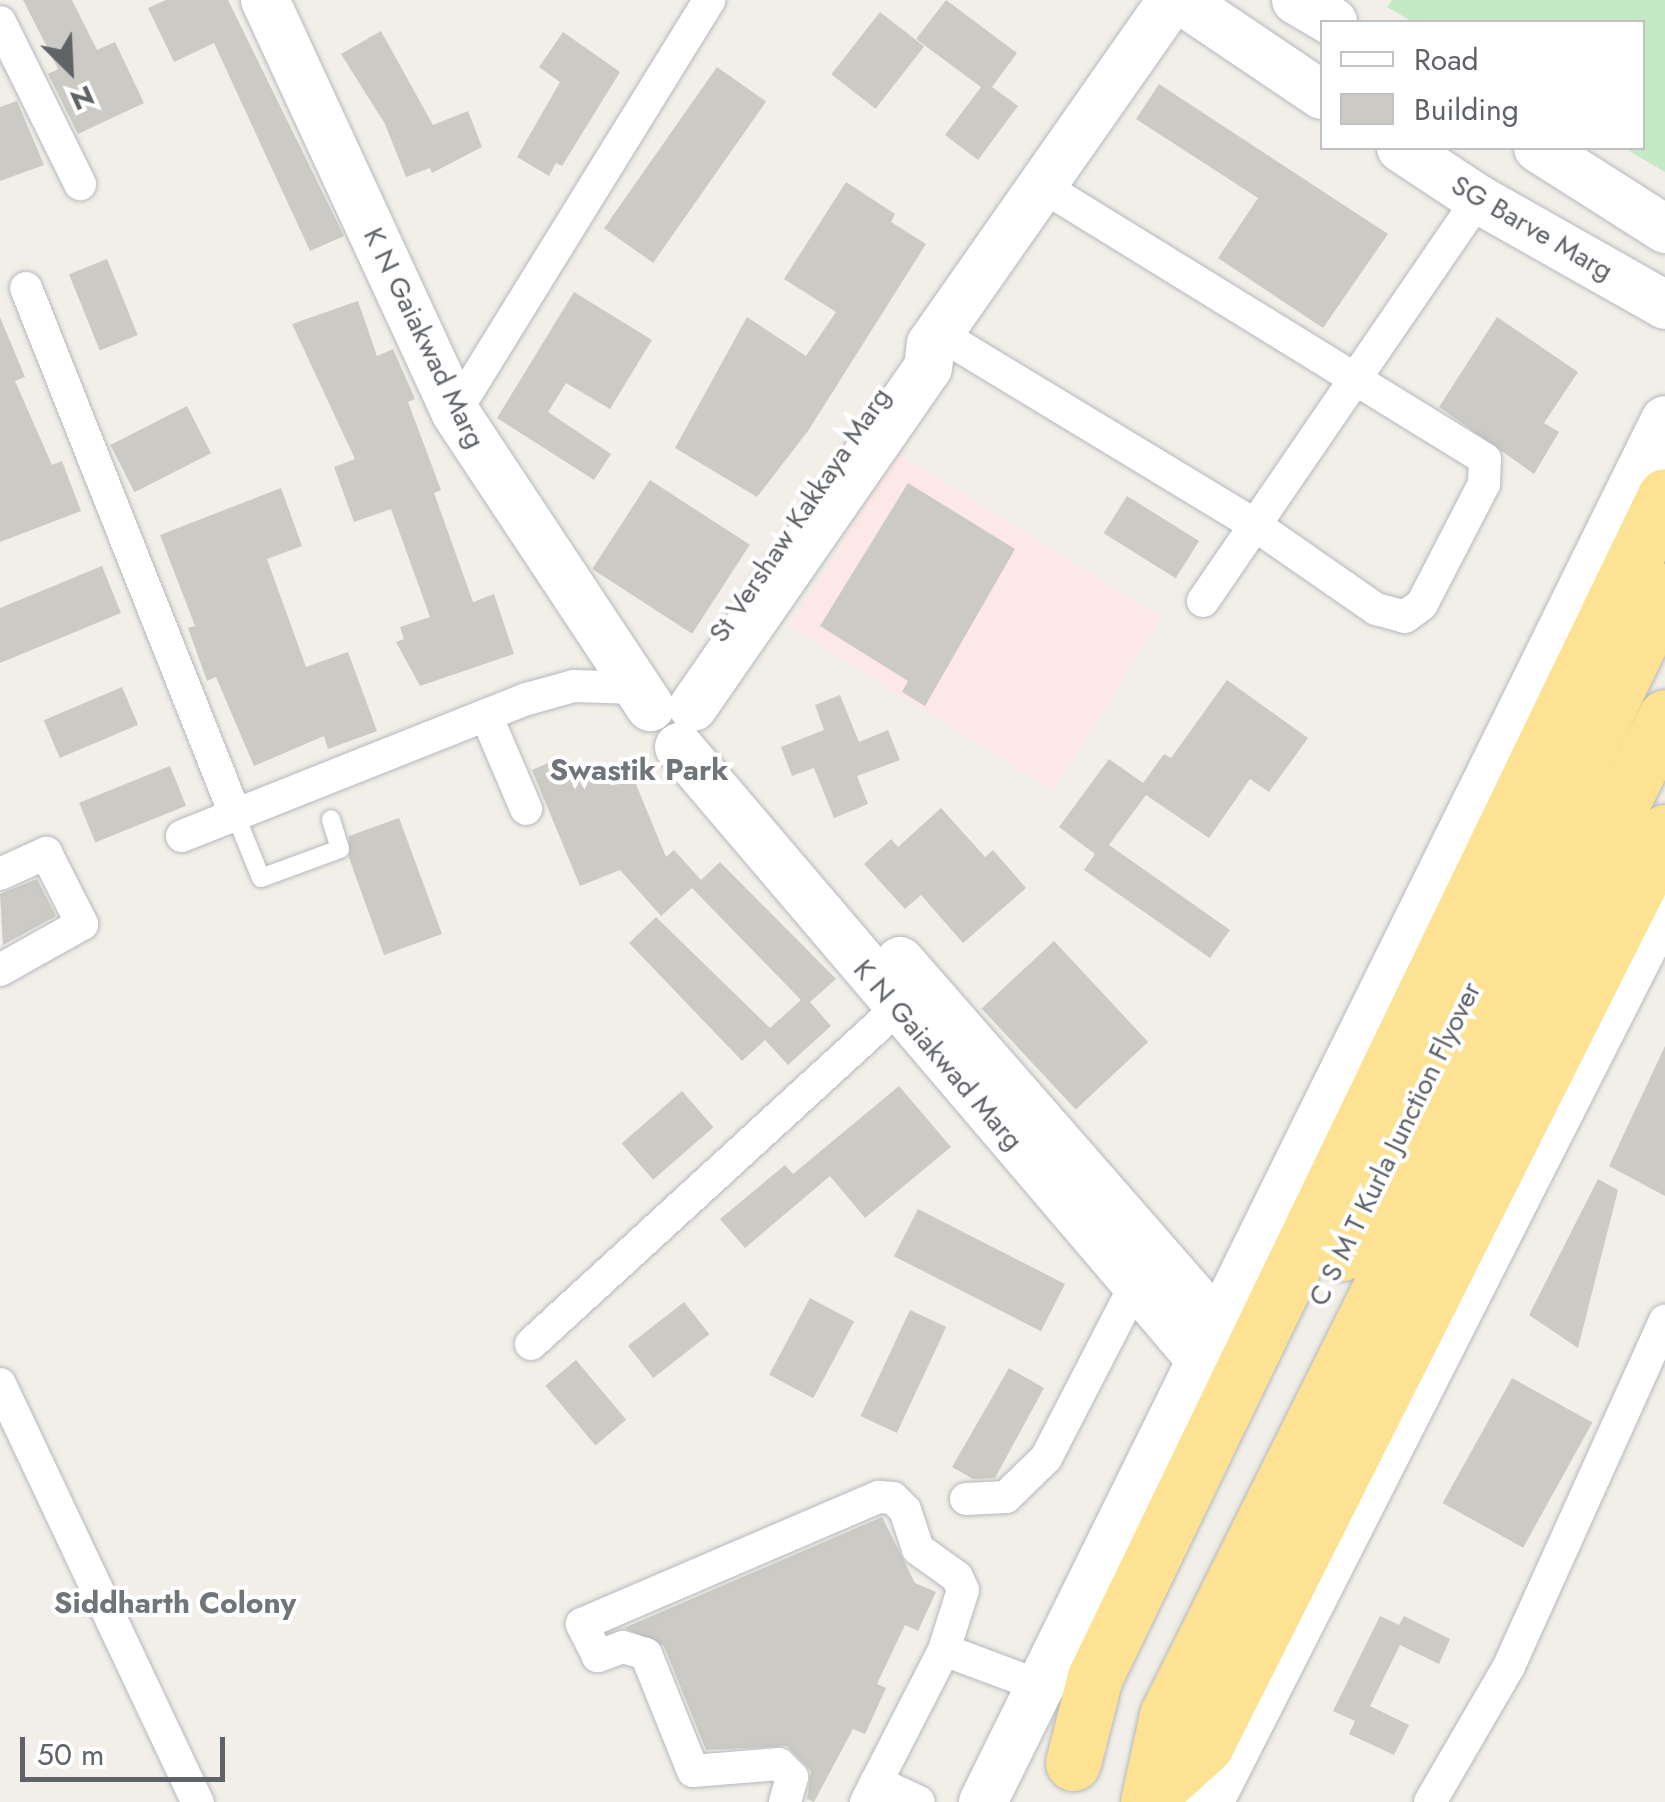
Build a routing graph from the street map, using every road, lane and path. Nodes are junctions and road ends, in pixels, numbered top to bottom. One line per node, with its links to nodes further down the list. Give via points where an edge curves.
1 (266, 0): 19 (street, K N Gaiakwad Marg)
2 (710, 0): 19 (street)
3 (1172, 0): 12 (street, St Vershaw Kakkaya Marg)
4 (1180, 0): 8 (street)
5 (1296, 0): 6 (street)
6 (1330, 20)
7 (0, 22): 11 (street)
8 (1320, 94)
9 (1403, 150): 13 (street, SG Barve Marg)
10 (1541, 150): 14 (street)
11 (80, 184)
12 (1042, 186): 17 (street, St Vershaw Kakkaya Marg); 18 (street)
13 (1478, 199): 16 (street, SG Barve Marg); 18 (street)
14 (1665, 228)
15 (26, 288): 29 (street)
16 (1665, 304)
17 (934, 339): 22 (street); 25 (street, St Vershaw Kakkaya Marg, via 928,368 874,425)
18 (1356, 377): 22 (street); 22 (street, via 1485,459 1484,484 1422,604 1414,613 1392,617)
19 (454, 412): 25 (street, K N Gaiakwad Marg)
20 (1665, 420): 39 (street)
21 (1665, 496): 46 (highway, via 1095,1676)
22 (1255, 525): 24 (street)
23 (1665, 591): 45 (highway, C S M T Kurla Junction Flyover)
24 (1203, 601)
25 (673, 711): 26 (street, via 574,686); 36 (street, K N Gaiakwad Marg)
26 (486, 715): 28 (street); 29 (street)
27 (1665, 716): 45 (highway, C S M T Kurla Junction Flyover)
28 (526, 809)
29 (235, 814): 30 (lane, via 262,878 340,848); 32 (street)
30 (331, 818)
31 (1665, 832): 48 (highway, via 1206,1745)
32 (182, 836)
33 (0, 874): 35 (street, via 46,853 82,924)
34 (1665, 903): 53 (street)
35 (0, 970)
36 (909, 998): 37 (street, K N Gaiakwad Marg); 40 (street)
37 (1144, 1268): 39 (street, K N Gaiakwad Marg); 42 (street, via 1046,1458 1006,1496)
38 (1665, 1321): 54 (street, via 1509,1666)
39 (1209, 1342): 44 (street)
40 (531, 1344)
41 (0, 1384): 49 (street)
42 (966, 1499)
43 (944, 1650): 44 (street); 47 (street); 50 (street, via 964,1590 918,1549 906,1510 879,1497 582,1624 598,1656 623,1647 646,1654 693,1770 779,1764 792,1777)
44 (1044, 1687): 52 (street)
45 (1146, 1706): 46 (highway); 48 (highway)
46 (1062, 1782)
47 (872, 1792): 51 (street)
48 (1149, 1799)
49 (198, 1802)
50 (785, 1802)
51 (919, 1802)
52 (984, 1802)
53 (1210, 1802)
54 (1430, 1802)

